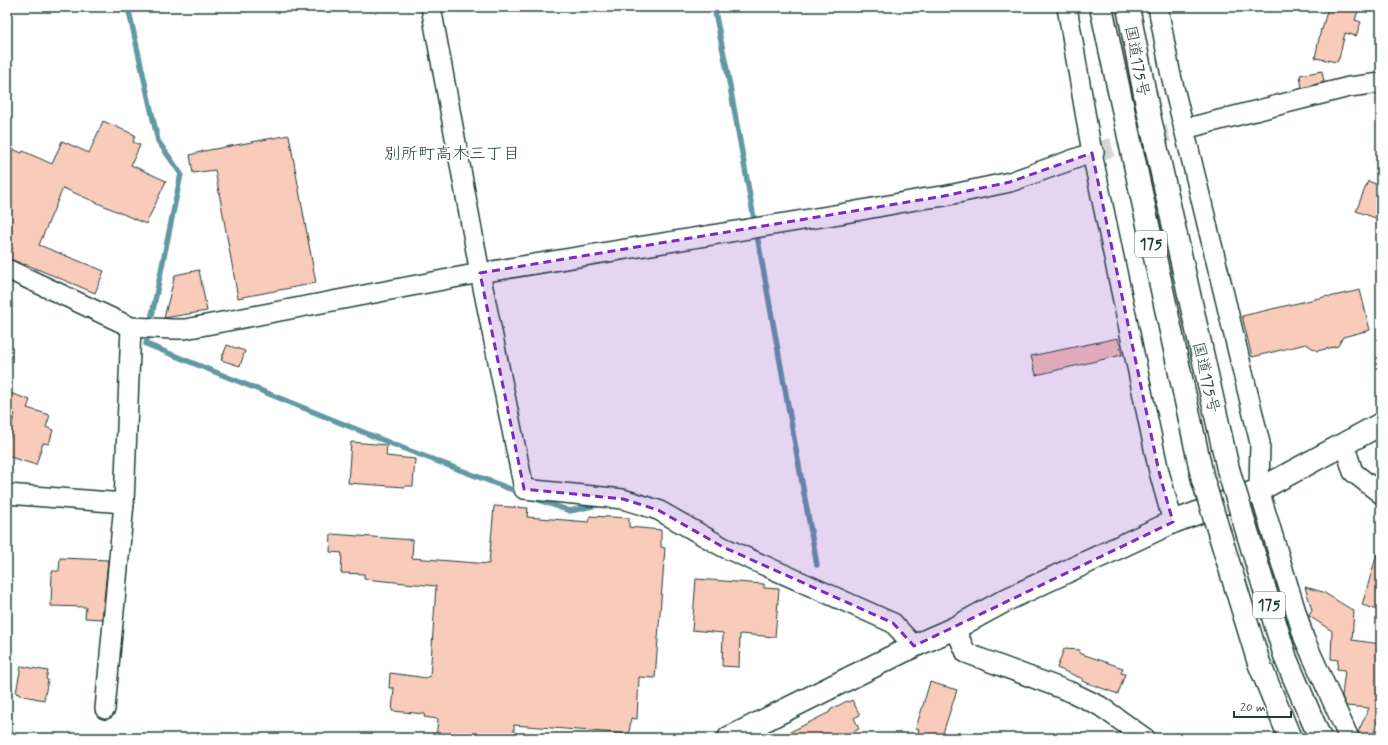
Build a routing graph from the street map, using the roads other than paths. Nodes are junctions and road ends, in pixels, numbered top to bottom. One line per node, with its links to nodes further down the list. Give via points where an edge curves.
1 (431, 7): 10 (street)
2 (1067, 7): 8 (street)
3 (1101, 7): 24 (main road, 国道175号 / 175, bridge, via 1203,480 1259,663)
4 (1128, 7): 25 (main road, 国道175号 / 175, bridge, via 1148,110 1228,469 1286,659)
5 (1158, 7): 7 (street)
6 (1381, 83): 7 (street, via 1349,87)
7 (1184, 128): 14 (street, via 1260,443)
8 (1093, 153): 10 (street, via 1010,182 944,196); 18 (street, via 1159,472)
9 (7, 269): 11 (street)
10 (480, 273): 11 (street, via 185,329); 20 (street, via 524,489 623,499 658,510 723,547 893,623)
11 (131, 327): 17 (street)
12 (1381, 424): 13 (main road)
13 (1344, 443): 14 (main road); 16 (street, via 1352,472)
14 (1259, 490): 18 (main road); 26 (street, via 1304,638)
15 (7, 494): 17 (street)
16 (1381, 494)
17 (124, 503): 21 (street)
18 (1173, 522): 19 (main road, via 1008,599)
19 (955, 628): 20 (main road); 23 (street, via 966,654 1071,692 1100,706)
20 (914, 646): 22 (main road)
21 (105, 708)
22 (729, 738)
23 (1145, 738)
24 (1290, 738)
25 (1320, 738)
26 (1348, 738)

